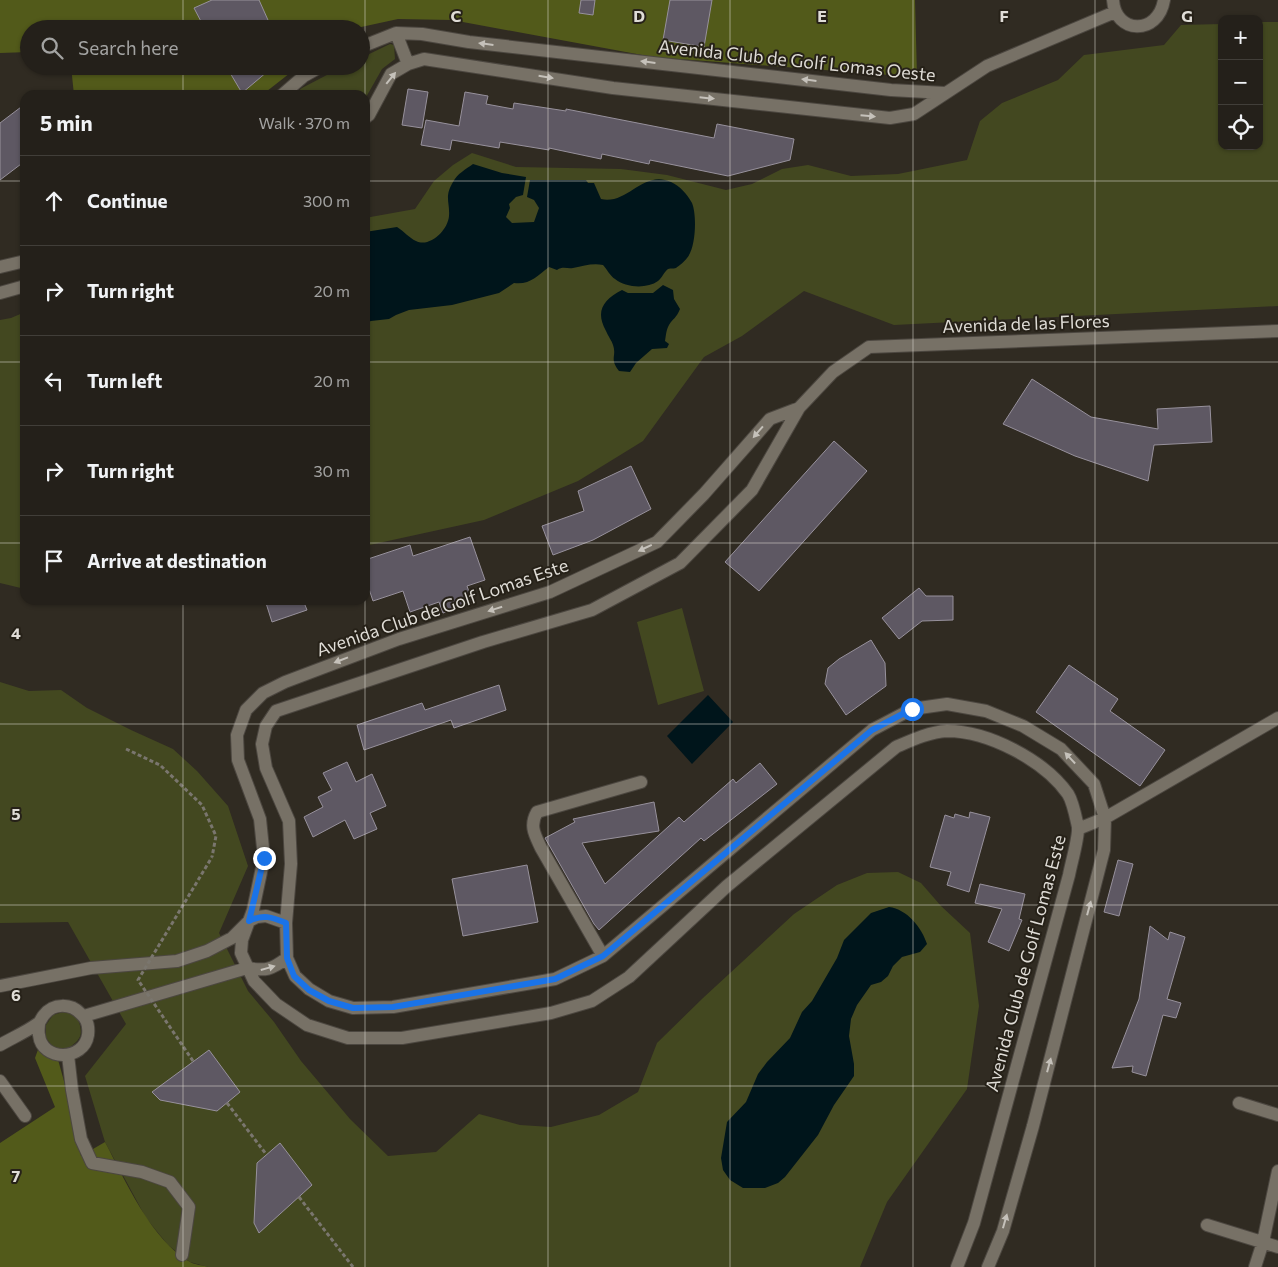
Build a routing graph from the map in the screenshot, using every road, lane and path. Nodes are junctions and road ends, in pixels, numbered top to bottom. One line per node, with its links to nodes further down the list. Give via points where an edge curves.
1 (1164, 0): 2 (street, via 1157,18 1139,26 1121,20)
2 (1114, 6): 8 (street, via 987,66)
3 (396, 33): 4 (street, Avenida Club de Golf Lomas Oeste); 5 (street); 8 (street, Avenida Club de Golf Lomas Oeste, one-way to 3, via 891,90)
4 (370, 43)
5 (408, 64): 8 (street, Avenida Club de Golf Lomas Oeste, one-way to 8, via 424,59 613,88 890,118 914,114); 9 (street, Avenida Club de Golf Lomas Oeste, one-way to 5, via 391,74)
6 (306, 75): 7 (street)
7 (288, 90)
8 (945, 93)
9 (370, 112)
10 (20, 262): 11 (street)
11 (0, 268)
12 (20, 287): 13 (street)
13 (0, 293)
14 (1278, 331): 15 (street, Avenida de las Flores, via 869,347 832,372)
15 (799, 408): 21 (street, Avenida Club de Golf Lomas Este, one-way to 21, via 770,419 657,542 550,592 399,639 264,693 246,710 237,735 238,760 260,819 264,858); 22 (street, via 752,490 680,563 592,610 483,642 276,711 266,726 262,744 266,768 289,821 291,864)
16 (1278, 718): 19 (street)
17 (126, 749): 31 (path, bridge, via 160,765 202,805 216,836 212,858 138,980)
18 (641, 782): 23 (street, via 538,812 532,825 534,834)
19 (1105, 818): 20 (street); 23 (street, one-way to 23, via 1094,784 1061,750 1023,726 986,711 948,704 912,709 872,730); 46 (street, one-way to 19, via 1002,1231 1038,1107 1104,850)
20 (1078, 829): 25 (street, Avenida Club de Golf Lomas Este, via 1069,795 1042,767 1011,748 985,738 946,731 922,736 896,747 727,886 629,977 592,1000 551,1013 402,1038 348,1038 307,1026 276,1004 254,981); 45 (street, Avenida Club de Golf Lomas Este, via 1069,875 977,1214)
21 (249, 921): 22 (street, via 266,916); 25 (street, Avenida Club de Golf Lomas Este, via 241,954); 26 (street, via 232,938 177,961 91,968)
22 (286, 923): 24 (street)
23 (603, 956): 24 (street, via 555,979 393,1007 353,1008 329,1001 309,990 294,976)
24 (287, 958): 25 (street, one-way to 24, via 271,969)
25 (247, 968): 27 (street)
26 (0, 986)
27 (84, 1016): 28 (street, via 68,1006 59,1006 50,1009); 30 (street, via 88,1025 85,1044)
28 (39, 1023): 29 (street); 30 (street, via 39,1036 45,1048 56,1054)
29 (0, 1045)
30 (68, 1055): 43 (street, via 81,1139 92,1164 142,1172 170,1182 189,1207)
31 (194, 1061)
32 (0, 1081): 36 (street)
33 (227, 1103): 37 (path)
34 (1239, 1103): 35 (street)
35 (1278, 1115)
36 (25, 1116)
37 (266, 1154)
38 (1278, 1171): 41 (street)
39 (299, 1197): 44 (path)
40 (1207, 1225): 41 (street)
41 (1263, 1242): 42 (street); 47 (street)
42 (1278, 1247)
43 (182, 1255)
44 (353, 1267)
45 (957, 1267)
46 (988, 1267)
47 (1255, 1267)

